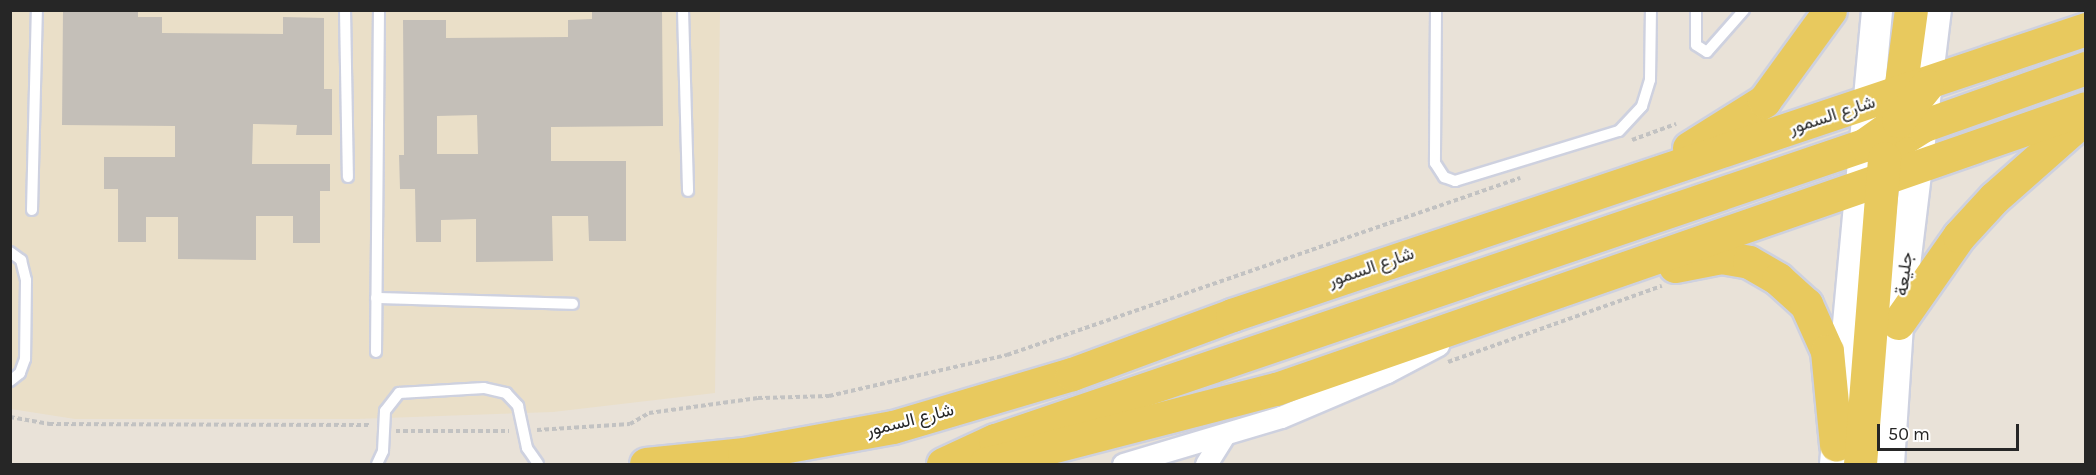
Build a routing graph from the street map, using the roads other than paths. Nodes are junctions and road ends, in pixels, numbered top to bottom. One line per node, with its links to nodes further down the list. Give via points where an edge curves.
1 (37, 10): 23 (lane)
2 (345, 10): 21 (lane)
3 (379, 10): 25 (lane)
4 (683, 10): 22 (lane)
5 (1436, 10): 6 (lane, via 1435,164 1444,177 1455,181 1619,131 1642,106 1650,80)
6 (1651, 10)
7 (1696, 10): 8 (lane, via 1696,45 1707,52)
8 (1744, 10)
9 (1830, 10): 19 (main road, via 1764,101 1697,141)
10 (1877, 10): 15 (main road)
11 (1911, 10): 18 (main road)
12 (1936, 10): 18 (main road)
13 (2085, 29): 18 (main road, شارع السمور)
14 (2085, 68): 18 (main road)
15 (1868, 103): 18 (main road, شارع السمور); 18 (main road); 19 (main road, شارع السمور)
16 (2085, 108): 20 (main road)
17 (2085, 117): 28 (main road, via 1994,198 1959,236)
18 (1892, 136): 20 (main road); 27 (main road, شارع السمور, via 1675,247); 32 (main road); 37 (main road, via 995,440)
19 (1670, 166): 36 (main road, شارع السمور, via 1232,315 1072,375 916,420 744,454)
20 (1917, 167): 28 (main road, جليعة)
21 (348, 177)
22 (688, 191)
23 (32, 210)
24 (10, 252): 30 (lane, via 21,260 26,280 25,359 20,373)
25 (376, 298): 26 (lane); 29 (lane)
26 (573, 304)
27 (1486, 317): 31 (street, شارع السمور, via 1412,360 1324,401); 32 (main road, via 1545,306 1707,257 1749,262 1794,291 1815,318 1827,351); 38 (main road, شارع السمور, via 1276,390)
28 (1898, 323): 40 (main road, جليعة)
29 (376, 352)
30 (10, 381)
31 (1224, 435): 33 (street, شارع السمور); 39 (street)
32 (1844, 458)
33 (1134, 464)
34 (377, 465): 35 (lane, via 388,404 406,390 491,388 506,393 518,406 523,431)
35 (538, 465)
36 (646, 465)
37 (943, 465)
38 (985, 465)
39 (1206, 465)
40 (1889, 465)

